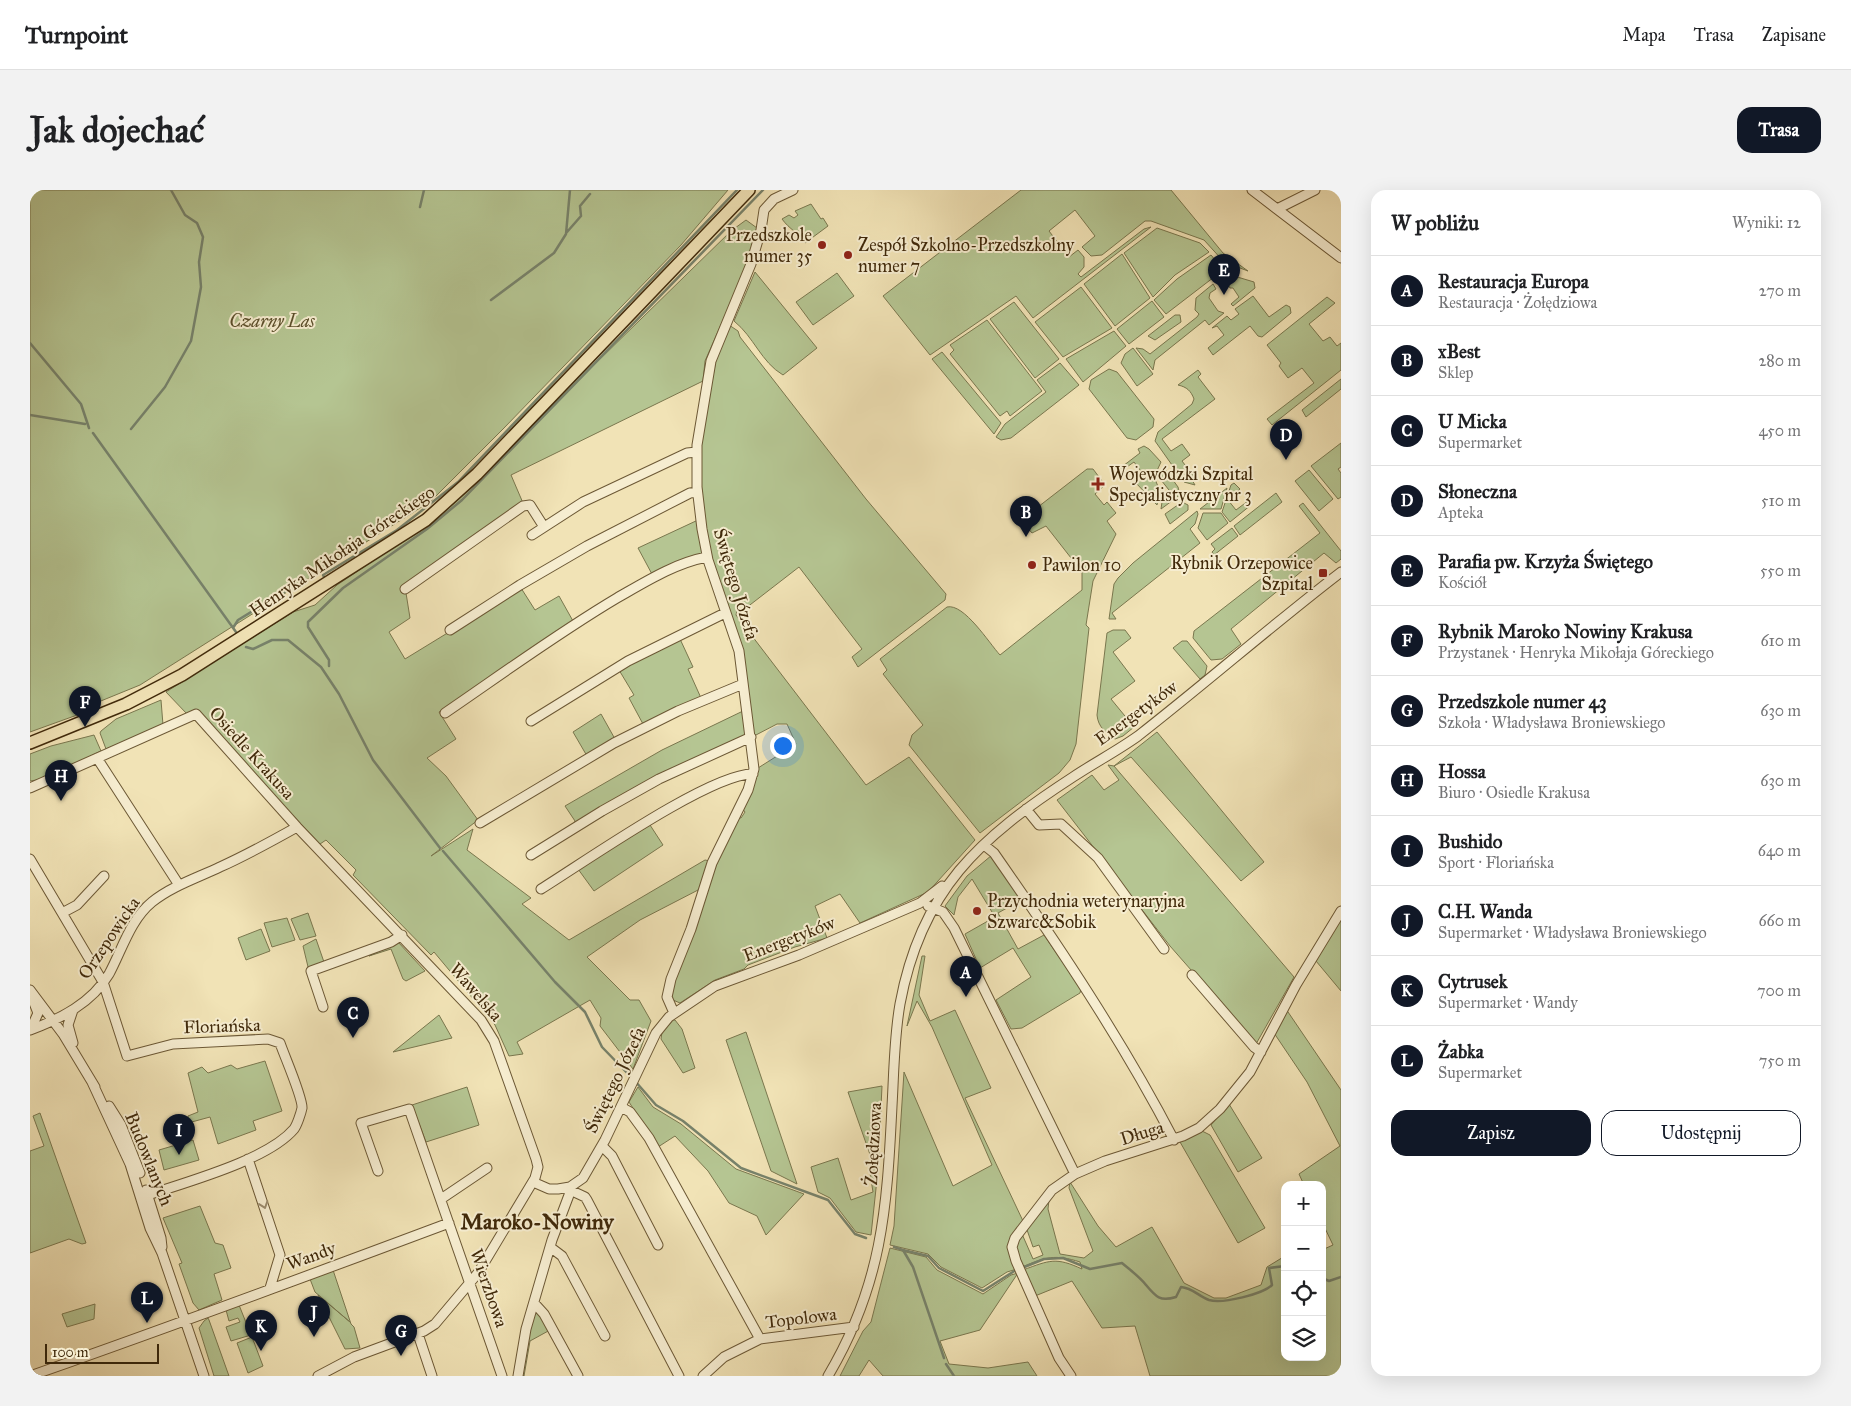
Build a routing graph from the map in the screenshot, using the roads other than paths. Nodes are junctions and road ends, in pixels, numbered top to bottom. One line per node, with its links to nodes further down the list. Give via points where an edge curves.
1 (749, 190): 20 (main road, Henryka Mikołaja Góreckiego, via 472,479 431,516 182,675 126,704)
2 (793, 190): 7 (street, Świętego Józefa, via 772,200 764,210 762,230 749,270 711,362)
3 (1252, 190): 5 (street)
4 (1315, 190): 5 (street)
5 (1277, 209): 6 (street)
6 (1341, 258)
7 (697, 452): 8 (street, Świętego Józefa); 9 (street, via 688,453 583,502)
8 (697, 492): 11 (street, Świętego Józefa); 15 (street, via 587,546)
9 (544, 527): 10 (street); 13 (street, via 530,505 522,506)
10 (532, 536)
11 (707, 557): 14 (street, Świętego Józefa); 17 (street, via 640,585 590,614)
12 (1341, 572): 24 (street, Energetyków, via 1134,738)
13 (406, 590)
14 (726, 614): 16 (street, Świętego Józefa, via 739,651); 18 (street, via 628,661)
15 (450, 630)
16 (743, 684): 19 (street, Świętego Józefa); 25 (street, via 678,711 623,739)
17 (446, 713)
18 (531, 721)
19 (751, 737): 22 (street, Świętego Józefa); 28 (street, via 660,779)
20 (30, 743)
21 (97, 758): 23 (street, Osiedle Krakusa); 26 (street, Osiedle Krakusa, via 196,714); 32 (street)
22 (753, 774): 33 (street, via 746,773 703,790); 45 (street, Świętego Józefa, via 712,863 697,913 671,979 666,996)
23 (30, 788)
24 (1026, 809): 27 (street, Energetyków); 39 (street, via 1039,825 1061,824 1098,858)
25 (480, 823)
26 (297, 827): 32 (street, Orzepowicka, via 257,850); 38 (street, Wawelska)
27 (984, 845): 31 (street, Energetyków); 51 (street, via 994,853 1088,994)
28 (532, 855)
29 (30, 859): 37 (street)
30 (104, 876): 37 (street, via 77,905)
31 (951, 879): 34 (street, Energetyków); 35 (street, Energetyków)
32 (179, 885): 41 (street, Orzepowicka, via 143,911)
33 (541, 889)
34 (920, 903): 35 (street); 45 (street, Energetyków, via 799,955 726,982)
35 (932, 908): 56 (street, via 943,912 954,928); 68 (street, Żołędziowa, via 916,942 900,1006 883,1225 872,1274)
36 (1341, 911): 48 (street, Długa, via 1296,985)
37 (62, 914): 41 (street)
38 (402, 935): 43 (street, via 311,971); 57 (street, Wawelska, via 489,1030 536,1158 537,1171)
39 (1164, 949)
40 (1192, 975): 48 (street)
41 (103, 982): 44 (street, Orzepowicka); 53 (street, Floriańska, via 127,1056 173,1044 254,1039 280,1043 302,1107 294,1129 261,1154)
42 (30, 991): 46 (street, Budowlanych); 47 (street, Orzepowicka, via 38,1013)
43 (323, 1007)
44 (73, 1010): 46 (street, Orzepowicka); 49 (street, via 68,1028)
45 (674, 1013): 50 (street, Świętego Józefa, via 659,1027)
46 (54, 1021): 47 (street, Orzepowicka); 49 (street, Budowlanych)
47 (31, 1029)
48 (1261, 1052): 51 (street, Długa, via 1242,1084 1220,1109 1199,1128)
49 (75, 1053): 59 (street, Budowlanych, via 92,1082)
50 (621, 1107): 52 (street, Świętego Józefa); 71 (street, via 630,1112 649,1138)
51 (1174, 1140): 56 (street, Długa, via 1105,1161)
52 (602, 1146): 58 (street, Świętego Józefa, via 584,1176); 62 (street, via 612,1156)
53 (248, 1159): 59 (street, Floriańska); 65 (street, one-way to 65, via 280,1254)
54 (487, 1168): 60 (street)
55 (378, 1171): 60 (street, Wierzbowa, via 361,1123 409,1108)
56 (1075, 1174): 83 (street, Długa, via 1058,1184 1022,1228 1012,1247 1042,1321)
57 (533, 1182): 58 (street, via 554,1189); 64 (street, Wawelska)
58 (570, 1189): 63 (street, Świętego Józefa); 80 (street, via 587,1200)
59 (144, 1196): 67 (street, Budowlanych, via 150,1228)
60 (441, 1199): 61 (street, Wierzbowa)
61 (449, 1223): 64 (street, Wierzbowa); 65 (street, Wandy)
62 (658, 1244)
63 (550, 1247): 66 (street, Świętego Józefa); 70 (street, via 562,1256)
64 (471, 1284): 69 (street, Wawelska, via 435,1324); 76 (street, Wierzbowa)
65 (270, 1288): 67 (street, Wandy)
66 (534, 1303): 78 (street, Świętego Józefa, via 523,1341); 79 (street, via 544,1314)
67 (185, 1321): 72 (street, Wandy); 73 (street, Budowlanych)
68 (854, 1327): 71 (street, Topolowa); 82 (street, Żołędziowa)
69 (418, 1334): 74 (street, Wawelska, via 354,1357); 75 (street)
70 (604, 1336)
71 (760, 1339): 81 (street, Topolowa, via 724,1357)
72 (30, 1376)
73 (204, 1376)
74 (318, 1376)
75 (432, 1376)
76 (502, 1376)
77 (512, 1376): 78 (street)
78 (518, 1376)
79 (578, 1376)
80 (679, 1376)
81 (703, 1376)
82 (828, 1376)
83 (1071, 1376)

